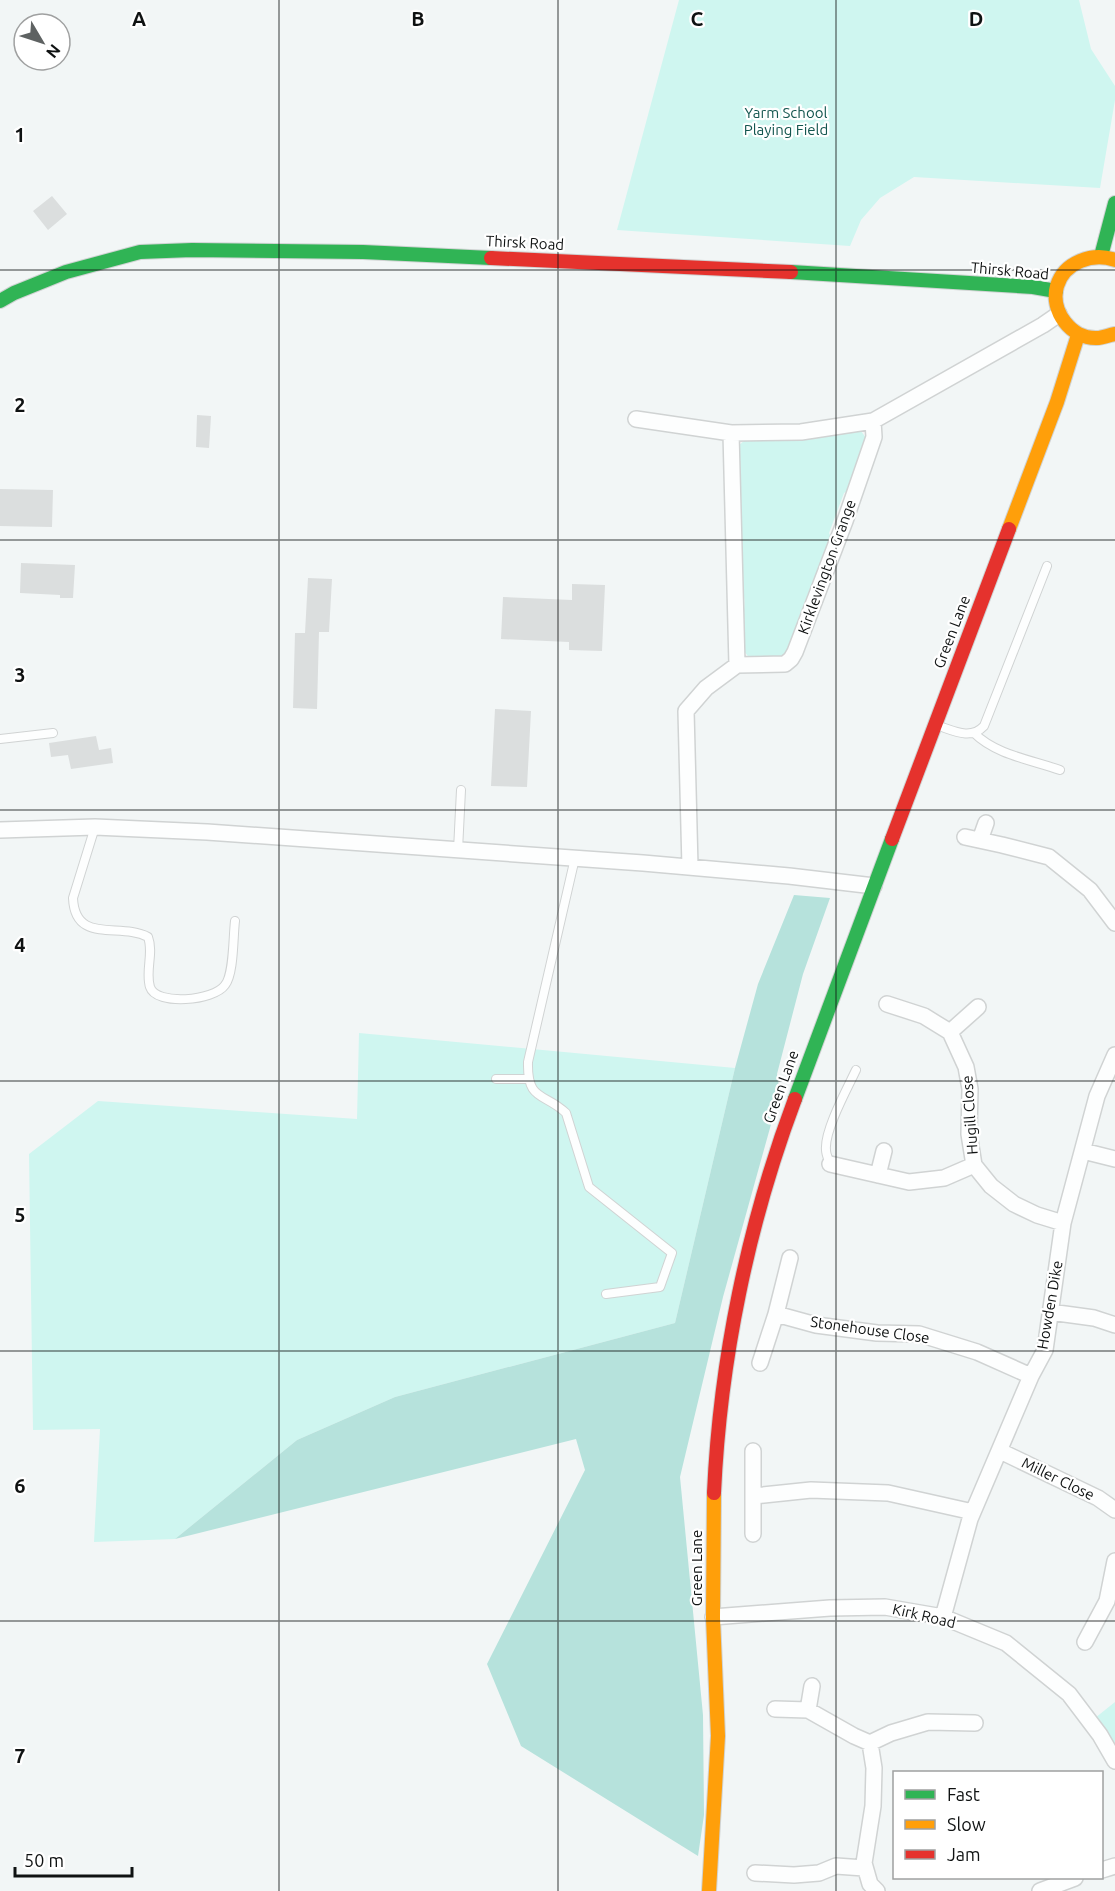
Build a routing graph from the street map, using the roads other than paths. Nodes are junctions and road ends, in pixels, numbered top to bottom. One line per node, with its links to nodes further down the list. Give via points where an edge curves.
1 (1115, 203): 2 (main road)
2 (1101, 256): 3 (main road); 4 (main road, via 1071,265)
3 (1115, 260)
4 (1056, 291): 5 (main road, Thirsk Road, via 870,276 384,253 192,250 140,252 66,272); 6 (main road)
5 (0, 301)
6 (1059, 314): 7 (main road); 10 (street)
7 (1078, 334): 8 (main road, via 1092,339); 14 (main road, Green Lane)
8 (1115, 334)
9 (636, 419): 11 (street)
10 (873, 421): 11 (street, via 801,432); 13 (street, Kirklevington Grange, via 874,437 795,652 784,664)
11 (731, 433): 13 (street)
12 (1047, 566): 16 (lane, via 987,720)
13 (737, 665): 25 (street, via 706,688 686,711)
14 (935, 724): 16 (lane, via 963,734); 26 (main road, Green Lane)
15 (52, 733): 17 (lane)
16 (974, 733): 18 (lane, via 1000,751)
17 (0, 739)
18 (1060, 770)
19 (460, 790): 23 (lane)
20 (986, 823): 28 (street, via 972,839 1049,857 1090,890)
21 (95, 827): 22 (street); 23 (street); 27 (lane, via 73,898 73,910 84,925 106,931 138,931 148,937 150,987 154,994 181,999 219,993 227,983)
22 (0, 830)
23 (458, 850): 24 (street)
24 (575, 858): 25 (street); 35 (lane)
25 (690, 867): 26 (street)
26 (874, 886): 57 (main road, Green Lane, via 780,1138 737,1302 717,1442)
27 (235, 921)
28 (1115, 923)
29 (887, 1004): 31 (street, via 924,1016)
30 (978, 1007): 31 (street)
31 (950, 1032): 40 (street, Hugill Close, via 966,1067 970,1089 969,1134)
32 (1115, 1055): 36 (street, Howden Dike, via 1097,1096)
33 (856, 1070): 39 (lane, via 826,1141)
34 (496, 1078): 35 (lane)
35 (527, 1078): 44 (lane, via 541,1098 566,1113 589,1186 672,1253 660,1287)
36 (1083, 1150): 38 (street); 42 (street, Howden Dike)
37 (884, 1151): 41 (street)
38 (1115, 1159)
39 (830, 1164): 41 (street, Hugill Close)
40 (974, 1166): 41 (street, Hugill Close, via 944,1178 909,1182); 42 (street, Hugill Close, via 1014,1204)
41 (878, 1175)
42 (1063, 1223): 45 (street, Howden Dike)
43 (790, 1258): 46 (street)
44 (606, 1294)
45 (1050, 1312): 47 (street); 49 (street, Howden Dike, via 1045,1350)
46 (776, 1314): 48 (street); 49 (street, Stonehouse Close, via 816,1325 919,1334 977,1352)
47 (1115, 1325)
48 (760, 1363)
49 (1031, 1376): 51 (street, Howden Dike)
50 (753, 1451): 52 (street)
51 (1000, 1451): 53 (street, Miller Close); 54 (street, Howden Dike)
52 (754, 1496): 54 (street, via 812,1490 888,1494); 55 (street)
53 (1115, 1510)
54 (972, 1512): 58 (street, Howden Dike)
55 (753, 1534)
56 (1115, 1561): 59 (street, via 1107,1602)
57 (713, 1617): 58 (street, Kirk Road, via 885,1606); 70 (main road, Green Lane, via 718,1736)
58 (943, 1617): 65 (street, Kirk Road, via 1006,1643 1069,1694)
59 (1085, 1642)
60 (812, 1686): 62 (street)
61 (775, 1709): 62 (street)
62 (808, 1710): 64 (street)
63 (975, 1723): 64 (street, via 928,1722)
64 (870, 1743): 66 (street, via 873,1806)
65 (1115, 1761)
66 (864, 1868): 68 (street, via 836,1866 819,1873); 72 (street)
67 (754, 1873): 68 (street)
68 (794, 1875): 71 (street)
69 (1072, 1879): 73 (street)
70 (709, 1891)
71 (793, 1891)
72 (877, 1891)
73 (1040, 1891)

